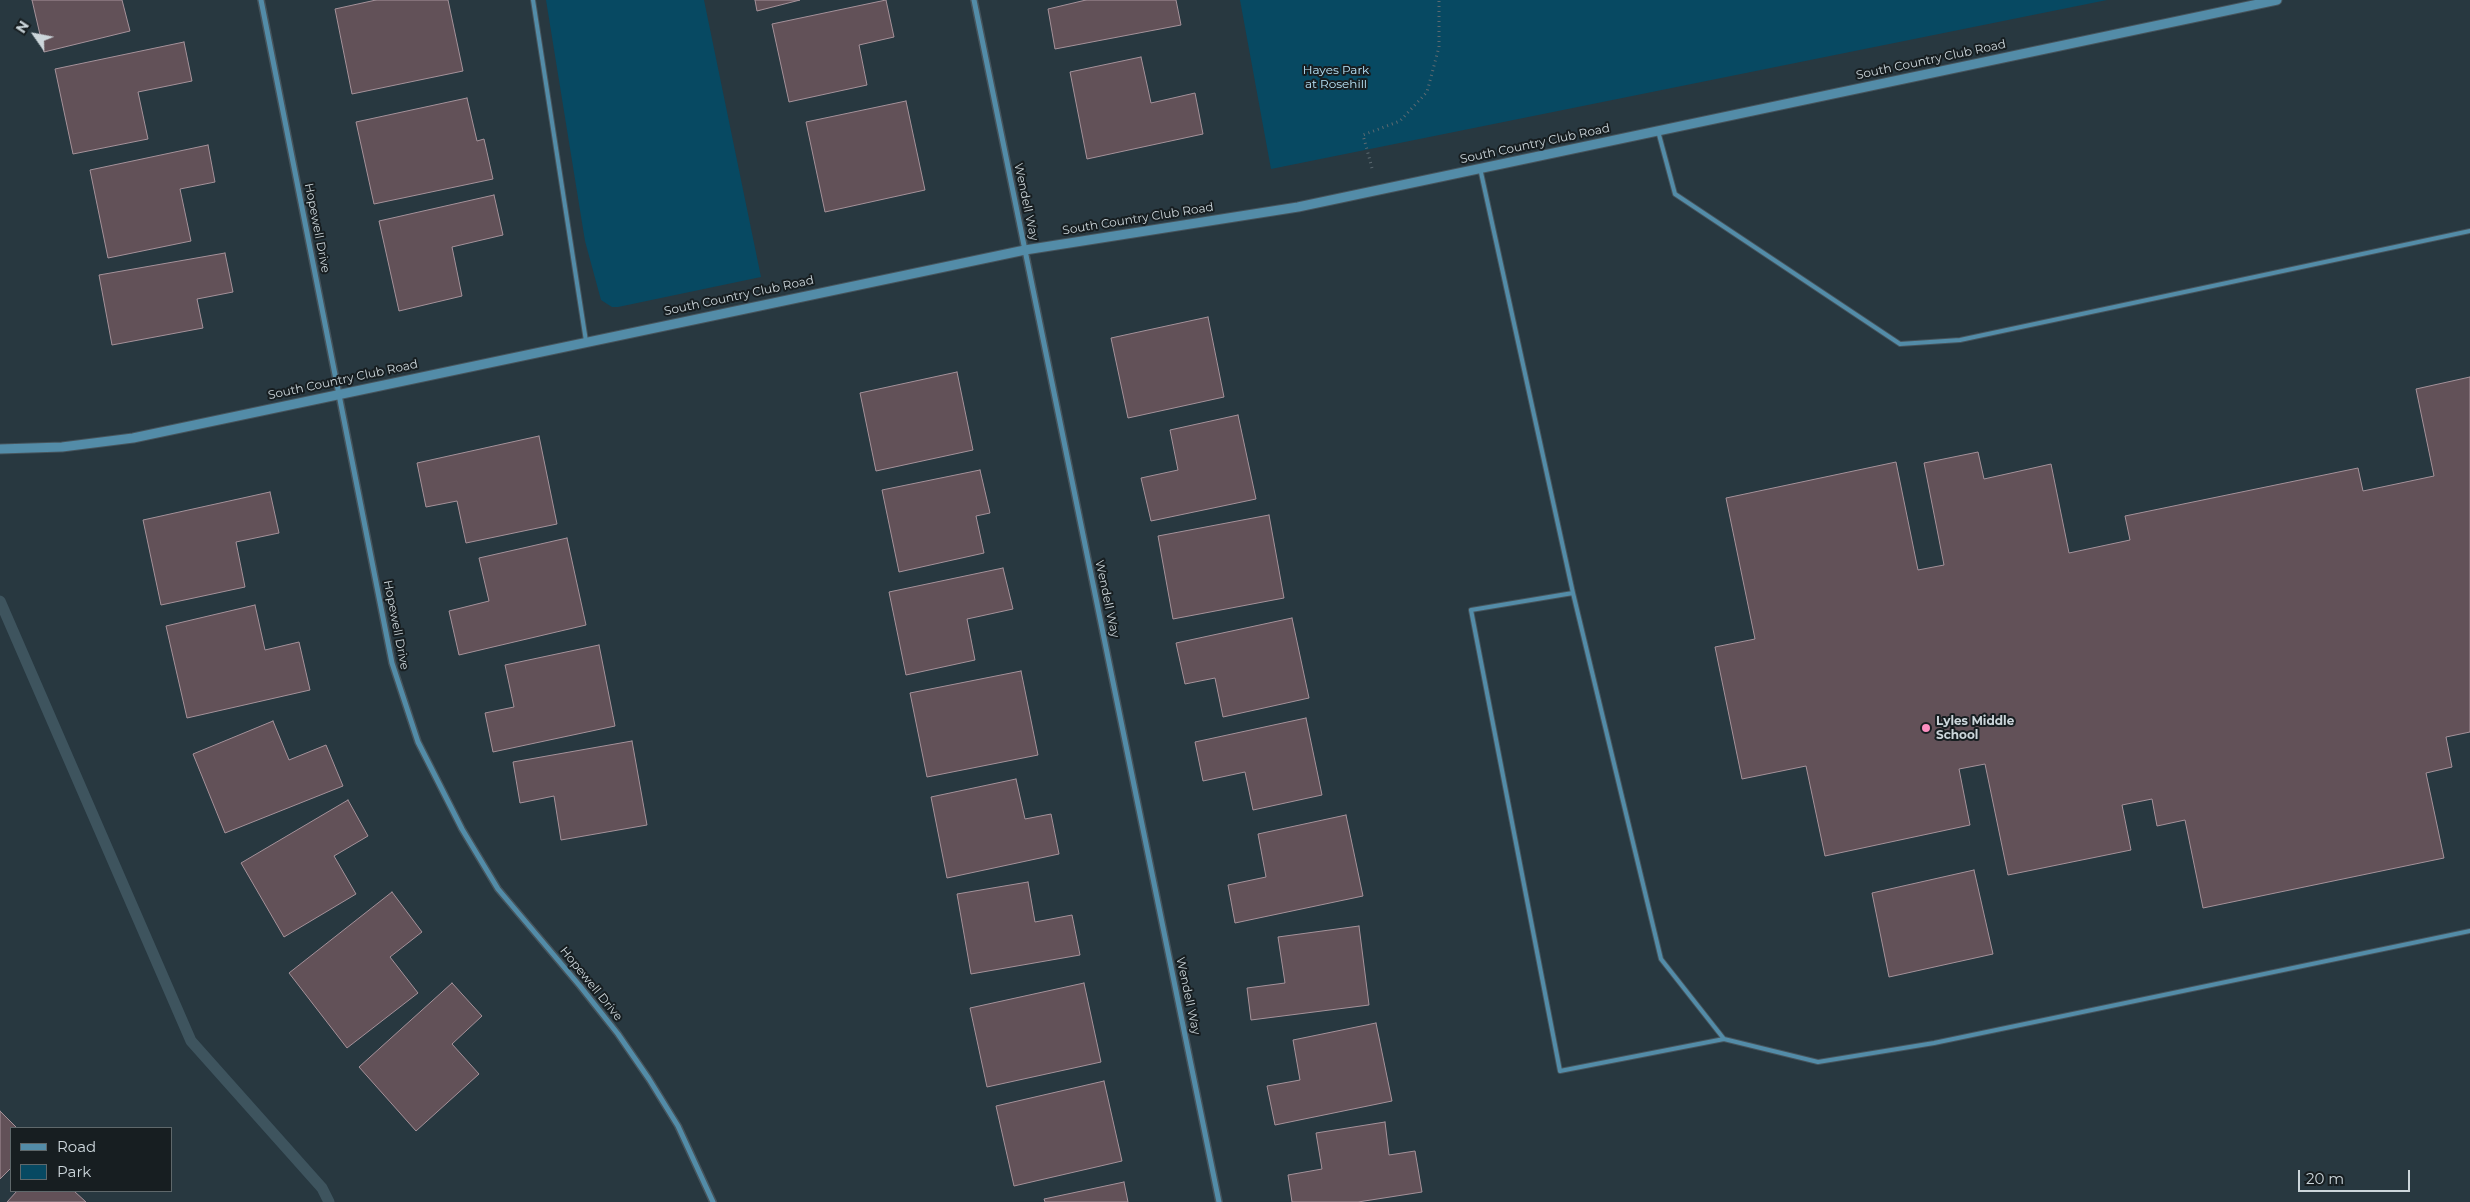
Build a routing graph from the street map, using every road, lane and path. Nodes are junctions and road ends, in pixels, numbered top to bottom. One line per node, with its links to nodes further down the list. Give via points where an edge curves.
1 (261, 0): 12 (street, Hopewell Drive)
2 (533, 0): 11 (lane)
3 (974, 0): 10 (street, Wendell Way)
4 (1440, 0): 8 (path, via 1439,47 1427,92 1400,122 1363,135)
5 (2277, 0): 6 (street, South Country Club Road)
6 (1658, 131): 7 (street, South Country Club Road); 9 (lane, via 1676,194 1900,344 1960,340)
7 (1480, 168): 8 (street, South Country Club Road); 14 (lane)
8 (1378, 190): 10 (street, South Country Club Road, via 1298,207)
9 (2470, 231)
10 (1025, 250): 11 (street, South Country Club Road); 18 (street, Wendell Way)
11 (586, 341): 12 (street, South Country Club Road)
12 (340, 393): 13 (street, South Country Club Road, via 133,438 62,447); 17 (street, Hopewell Drive, via 392,663 418,742 462,829 498,889 580,986 649,1079 678,1126)
13 (0, 449)
14 (1572, 593): 16 (lane, via 1661,959); 16 (lane, via 1471,610 1560,1070)
15 (2470, 931): 16 (lane, via 1934,1043 1818,1062)
16 (1724, 1039)
17 (713, 1202)
18 (1219, 1202)

